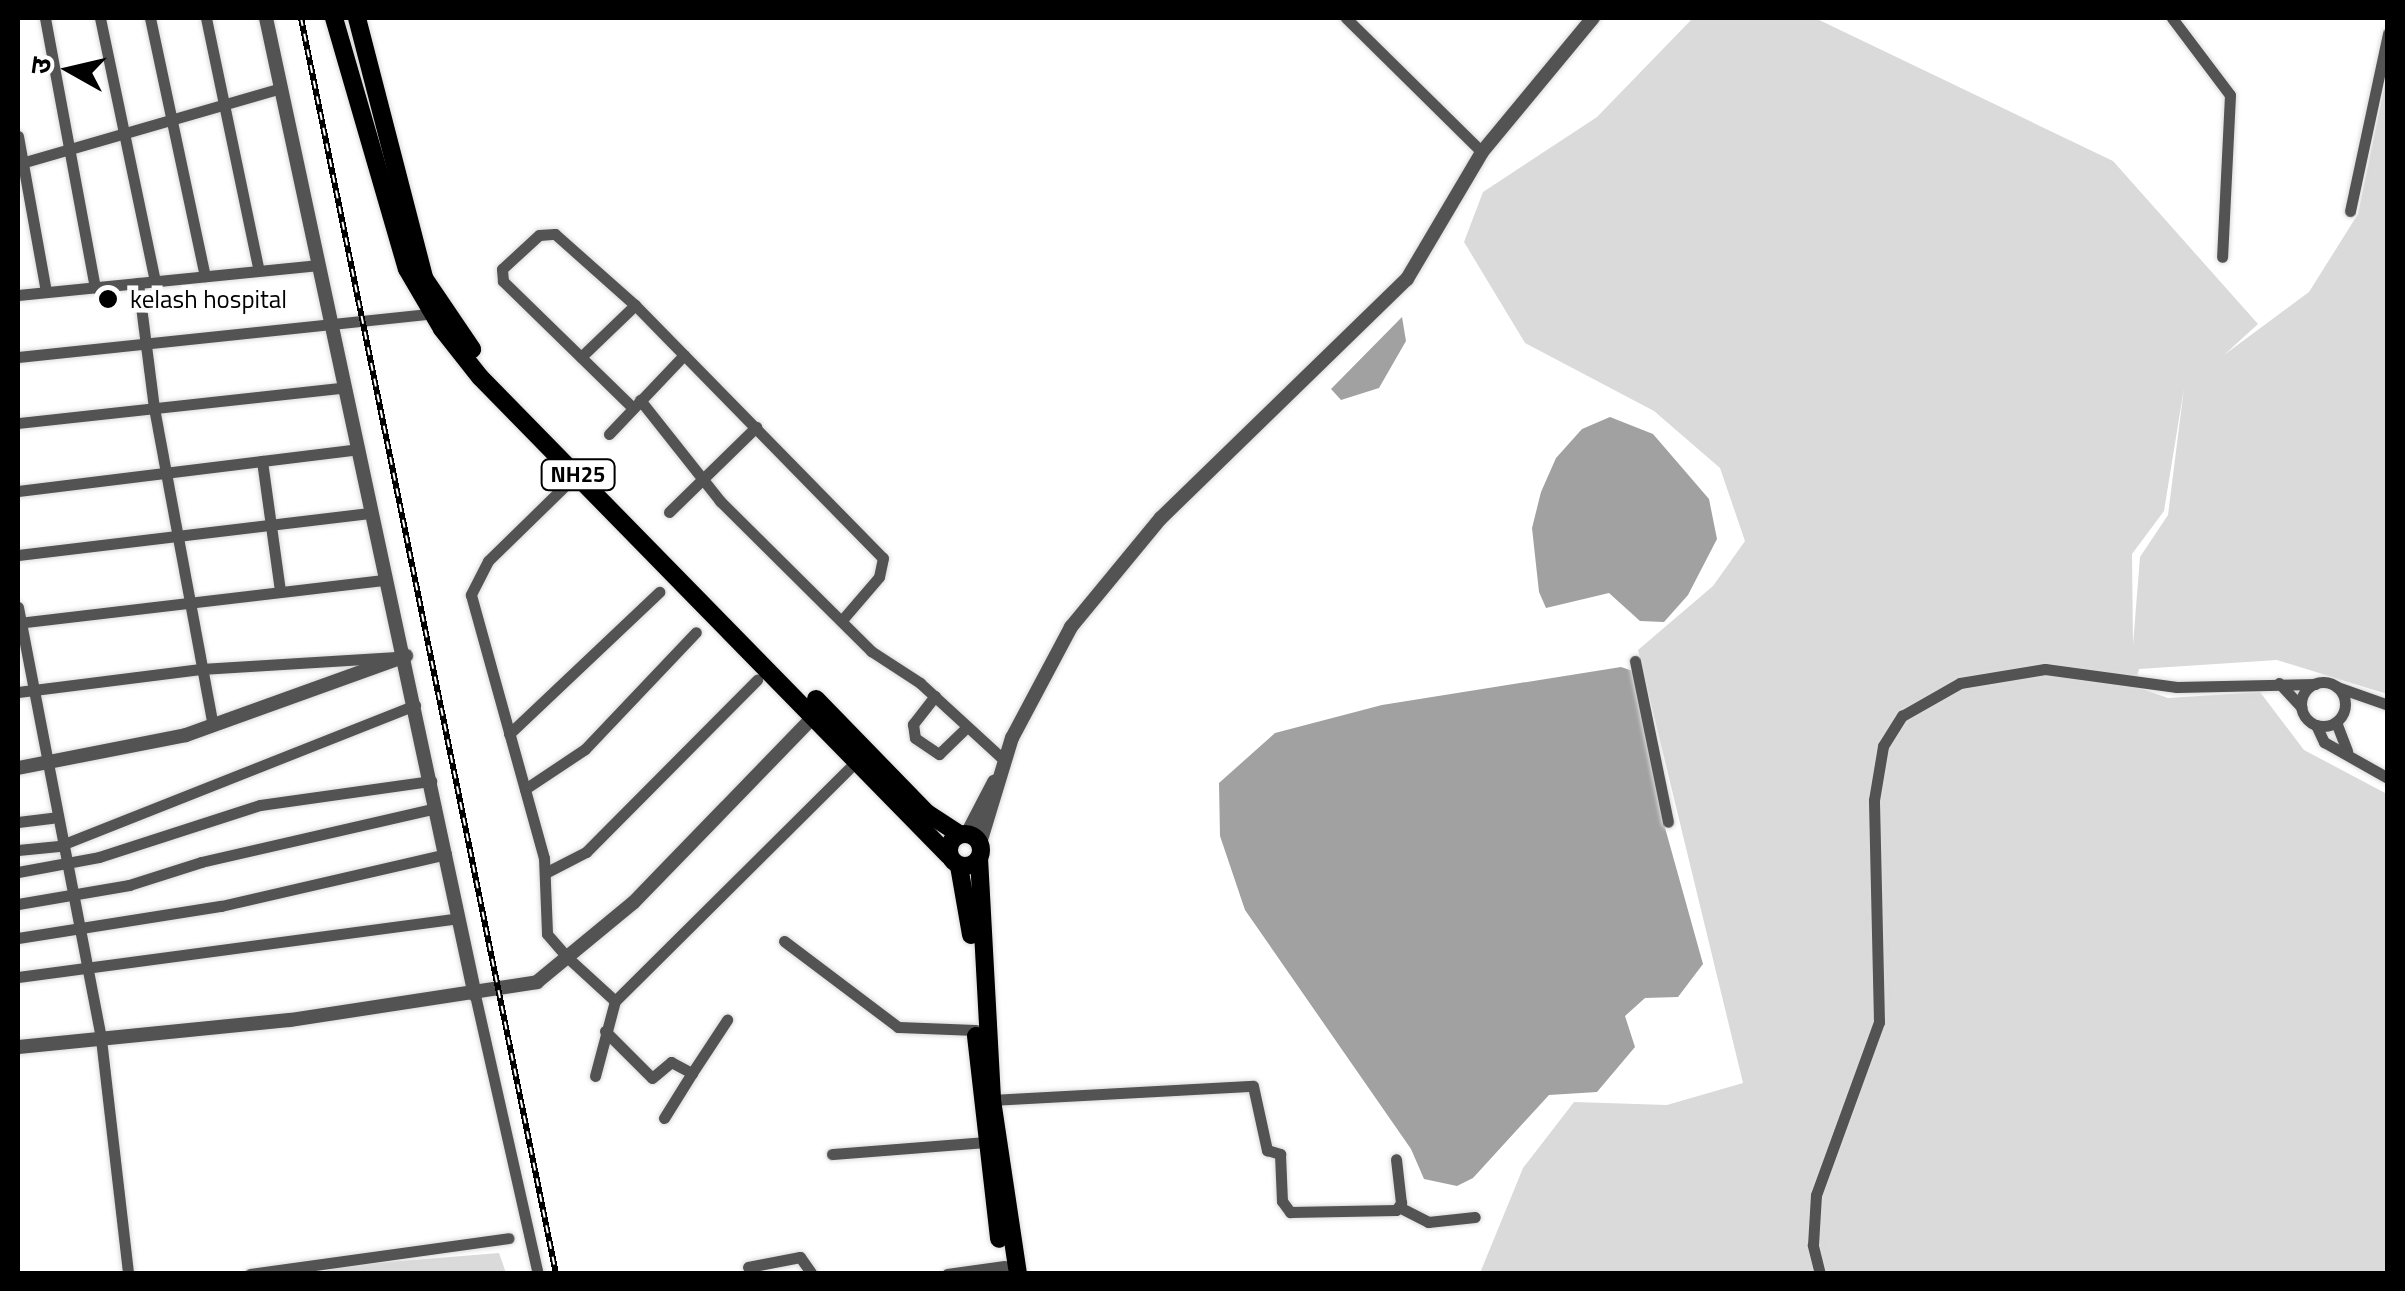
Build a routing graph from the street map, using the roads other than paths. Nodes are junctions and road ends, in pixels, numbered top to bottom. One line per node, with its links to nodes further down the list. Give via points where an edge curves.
1 (45, 18): 18 (street)
2 (100, 18): 16 (street)
3 (150, 18): 14 (street)
4 (206, 18): 13 (street)
5 (269, 18): 12 (street)
6 (337, 18): 15 (main road, NH25)
7 (355, 18): 15 (main road, NH25)
8 (1346, 18): 19 (street)
9 (1594, 18): 19 (street)
10 (2172, 18): 22 (street, via 2230,95)
11 (2388, 32): 21 (street)
12 (285, 89): 13 (street); 23 (street)
13 (224, 100): 14 (street); 24 (street)
14 (170, 118): 16 (street); 25 (street)
15 (373, 125): 32 (main road, NH25, via 407,269)
16 (123, 131): 18 (street); 26 (street)
17 (18, 136): 20 (street)
18 (72, 147): 20 (street); 28 (street)
19 (1482, 152): 87 (street, via 1408,279 1161,518 1070,627)
20 (20, 163): 29 (street)
21 (2350, 211)
22 (2222, 257)
23 (316, 265): 24 (street); 33 (street)
24 (259, 270): 25 (street)
25 (205, 276): 26 (street)
26 (155, 281): 27 (street)
27 (138, 282): 28 (street); 34 (street)
28 (96, 287): 29 (street)
29 (46, 292): 30 (street)
30 (18, 294)
31 (634, 305): 35 (street); 37 (street); 37 (street, via 555,234 540,234 502,269 503,281)
32 (437, 312): 33 (street); 47 (main road, NH25, via 480,376); 78 (main road, NH25)
33 (328, 324): 34 (street); 38 (street)
34 (148, 343): 36 (street); 40 (street)
35 (684, 354): 39 (street); 42 (street)
36 (18, 357)
37 (581, 358): 39 (street)
38 (341, 388): 40 (street); 44 (street)
39 (636, 404): 43 (street); 48 (street)
40 (154, 408): 41 (street); 46 (street)
41 (18, 424)
42 (756, 427): 48 (street); 60 (street, via 883,558 879,577)
43 (610, 434)
44 (354, 450): 45 (street); 51 (street)
45 (262, 461): 46 (street); 52 (street)
46 (169, 472): 49 (street); 53 (street)
47 (577, 474): 78 (main road, NH25); 83 (street, via 475,580 472,614)
48 (704, 479): 50 (street); 60 (street)
49 (18, 491)
50 (669, 512)
51 (369, 513): 52 (street); 55 (street)
52 (272, 528): 53 (street); 56 (street)
53 (178, 538): 54 (street); 58 (street)
54 (18, 555)
55 (386, 580): 56 (street); 63 (street)
56 (280, 592): 58 (street)
57 (659, 592): 83 (street)
58 (188, 602): 61 (street); 65 (street)
59 (18, 607): 61 (street)
60 (842, 620): 72 (street, via 871,651)
61 (19, 622): 70 (street)
62 (696, 632): 91 (street, via 586,750)
63 (406, 656): 65 (street); 74 (street); 80 (street)
64 (1635, 661): 95 (street)
65 (200, 669): 70 (street); 80 (street)
66 (757, 680): 103 (street, via 586,852)
67 (2279, 683): 68 (street); 75 (street); 138 (street, via 2177,686 2045,670 1960,683 1902,716 1884,746 1874,800 1879,1022 1816,1194 1813,1244)
68 (2315, 684): 69 (street); 75 (street)
69 (2337, 687): 73 (street); 77 (street)
70 (32, 691): 71 (street); 86 (street)
71 (18, 692)
72 (935, 696): 82 (street); 82 (street, via 913,724 915,738 939,754)
73 (2373, 700): 76 (street); 77 (street)
74 (415, 706): 90 (street); 97 (street)
75 (2302, 706): 81 (street)
76 (2388, 706)
77 (2344, 708): 79 (street)
78 (819, 710): 85 (main road, NH25); 96 (main road, NH25, via 927,813); 110 (street, via 633,902)
79 (2336, 722): 81 (street); 84 (street)
80 (214, 725): 86 (street)
81 (2316, 725): 84 (street, via 2324,742)
82 (966, 727): 87 (street)
83 (509, 734): 91 (street)
84 (2347, 751): 89 (street)
85 (858, 760): 100 (main road, NH25); 114 (street)
86 (44, 765): 88 (street); 93 (street)
87 (1004, 765): 96 (street)
88 (18, 768)
89 (2388, 778)
90 (431, 781): 92 (street); 101 (street, via 260,806)
91 (524, 788): 103 (street)
92 (436, 808): 99 (street); 104 (street)
93 (53, 818): 94 (street); 97 (street)
94 (18, 822)
95 (1668, 822)
96 (971, 842): 100 (main road); 100 (main road); 122 (main road)
97 (59, 846): 98 (street); 101 (street)
98 (18, 850)
99 (446, 854): 106 (street); 107 (street, via 221,906)
100 (954, 861): 116 (main road, via 971,922)
101 (63, 867): 102 (street); 104 (street)
102 (18, 872)
103 (546, 872): 110 (street, via 547,934)
104 (70, 898): 105 (street); 107 (street)
105 (18, 904)
106 (459, 918): 111 (street); 113 (street)
107 (76, 930): 108 (street); 111 (street)
108 (18, 938)
109 (784, 941): 116 (street, via 898,1027)
110 (568, 957): 113 (street, via 537,982); 114 (street)
111 (86, 968): 112 (street); 118 (street)
112 (18, 976)
113 (475, 995): 118 (street); 135 (street)
114 (615, 1001): 117 (street)
115 (726, 1020): 120 (street)
116 (976, 1030): 124 (main road)
117 (604, 1031): 120 (street, via 644,1075 656,1077 671,1062); 121 (street)
118 (101, 1039): 119 (street); 133 (street)
119 (18, 1047)
120 (692, 1073): 123 (street)
121 (595, 1076)
122 (992, 1100): 127 (street, via 1253,1086 1267,1150 1280,1154 1286,1210 1352,1214); 131 (main road)
123 (664, 1118)
124 (984, 1142): 125 (street); 131 (main road)
125 (832, 1154)
126 (1396, 1159): 127 (street)
127 (1400, 1208): 128 (street, via 1428,1222)
128 (1475, 1217)
129 (509, 1238): 134 (street)
130 (748, 1267): 136 (street, via 800,1258)
131 (1009, 1271): 132 (street)
132 (978, 1272): 137 (street)
133 (128, 1274)
134 (250, 1274)
135 (538, 1274)
136 (812, 1274)
137 (947, 1274)
138 (1820, 1274)

